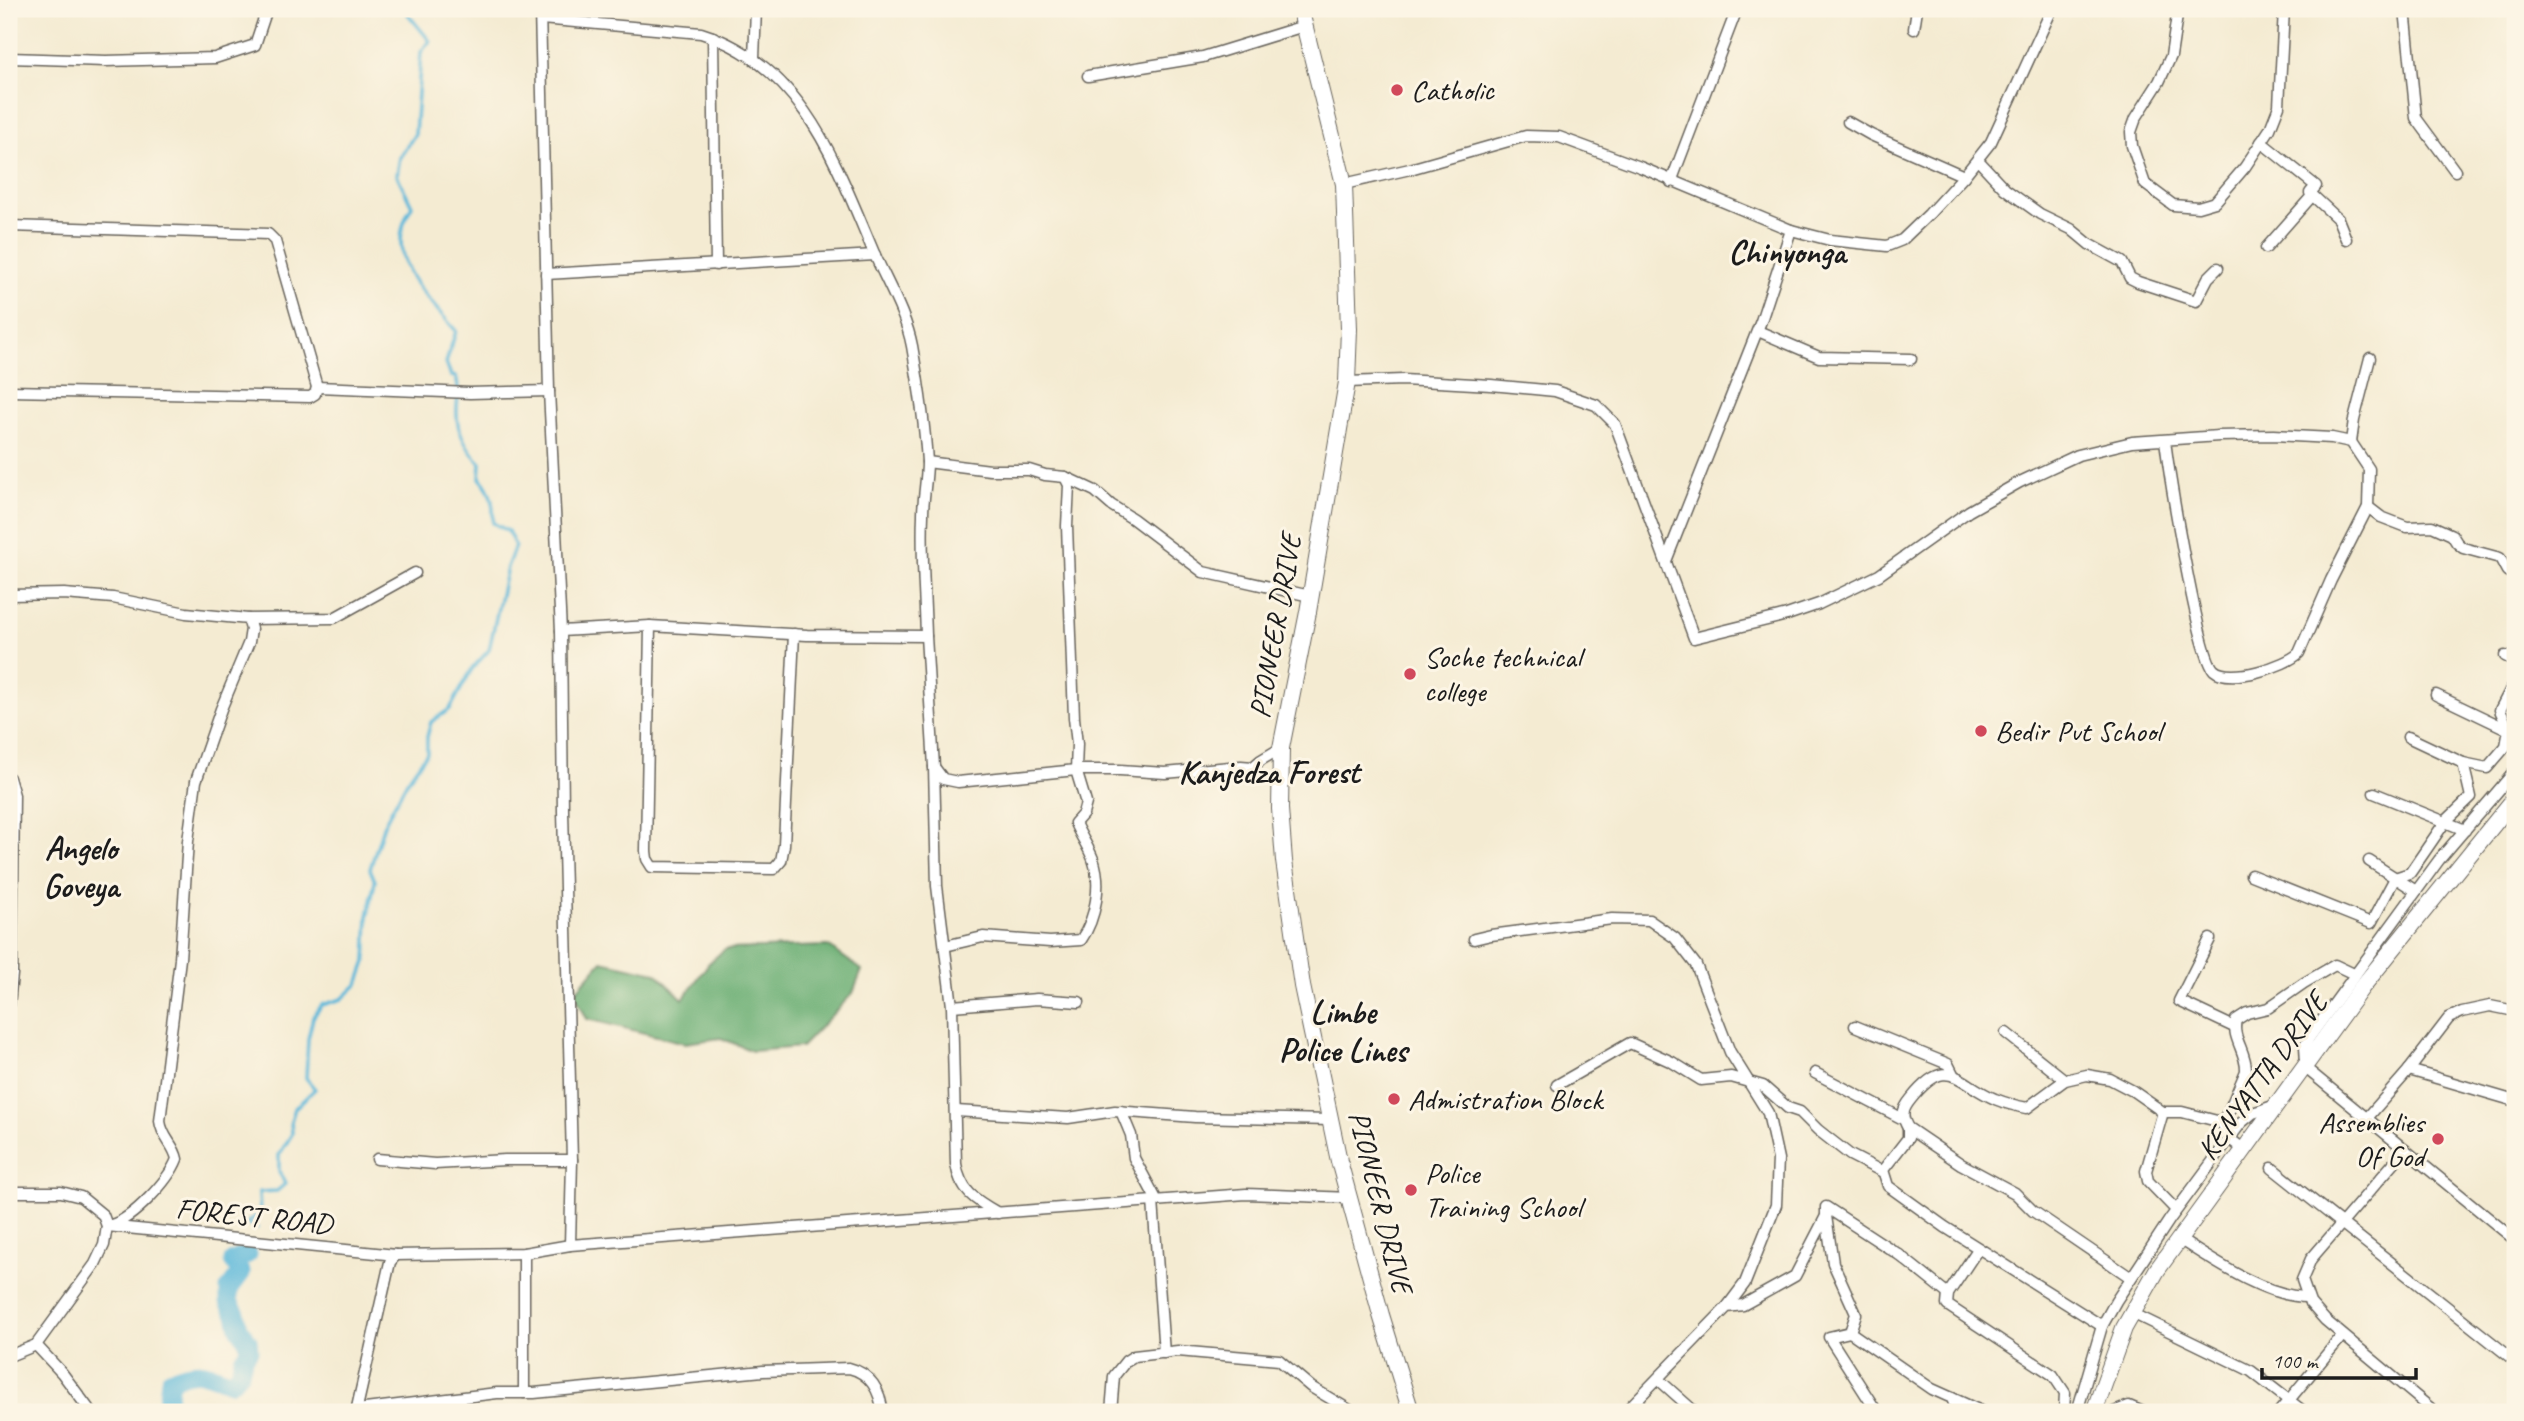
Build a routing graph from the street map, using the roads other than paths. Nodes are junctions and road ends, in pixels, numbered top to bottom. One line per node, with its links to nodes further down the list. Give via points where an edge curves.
1 (267, 9): 14 (street, via 255,45 215,58)
2 (756, 9): 15 (street)
3 (1302, 9): 11 (street, PIONEER DRIVE)
4 (1737, 9): 22 (street)
5 (1917, 9): 12 (street)
6 (2052, 9): 19 (street, via 1991,142)
7 (2178, 9): 18 (street, via 2171,57 2131,132 2145,184 2173,205 2216,202)
8 (2284, 9): 18 (street, via 2278,106)
9 (2405, 9): 20 (street, via 2416,118)
10 (540, 14): 13 (street); 32 (street)
11 (1304, 26): 16 (street, via 1203,57); 23 (street, PIONEER DRIVE)
12 (1914, 29)
13 (713, 37): 15 (street); 30 (street)
14 (9, 58)
15 (754, 58): 29 (street, via 794,97 820,132)
16 (1088, 76)
17 (1848, 122): 21 (street)
18 (2261, 142): 24 (street, via 2316,186 2309,193)
19 (1978, 160): 21 (street); 31 (street, via 2005,189 2122,262 2130,278 2138,282 2196,300)
20 (2455, 171)
21 (1964, 176): 26 (street, via 1902,240 1887,246)
22 (1671, 181): 23 (street, via 1590,147 1542,135); 26 (street)
23 (1344, 184): 36 (street, PIONEER DRIVE)
24 (2312, 196): 27 (street, via 2338,219); 28 (street)
25 (9, 226): 37 (street, via 268,234 275,241)
26 (1791, 230): 33 (street)
27 (2346, 239)
28 (2266, 248)
29 (875, 255): 30 (street); 42 (street, via 911,344)
30 (716, 265): 32 (street)
31 (2218, 268)
32 (546, 274): 39 (street)
33 (1758, 331): 35 (street, via 1819,357); 45 (street)
34 (2370, 358): 41 (street)
35 (1911, 359)
36 (1347, 382): 45 (street, via 1491,384 1555,391 1596,405 1615,424); 49 (street, PIONEER DRIVE)
37 (317, 387): 38 (street, via 310,397); 39 (street)
38 (9, 391)
39 (549, 391): 52 (street)
40 (2165, 440): 41 (street, via 2274,435); 44 (street, via 2207,657 2221,675 2260,671 2291,661 2299,653); 45 (street, via 2132,442 2078,455 1979,505 1879,575 1831,598 1787,615 1694,638)
41 (2351, 442): 44 (street, via 2369,469)
42 (927, 462): 43 (street); 54 (street, via 923,516)
43 (1065, 477): 49 (street, via 1095,491 1203,572); 65 (street, via 1069,485)
44 (2368, 507): 47 (street, via 2407,527 2432,526 2452,535 2463,548 2500,558)
45 (1666, 561)
46 (415, 573): 50 (street, via 334,618)
47 (2515, 576)
48 (9, 594): 50 (street, via 113,598 186,613)
49 (1310, 596): 60 (street, PIONEER DRIVE)
50 (248, 619): 118 (street, via 249,642 196,781 188,841 180,959 160,1121 161,1132 177,1159 130,1215)
51 (650, 626): 52 (street); 53 (street); 53 (street, via 646,851 652,867 774,869 781,861)
52 (561, 631): 108 (street)
53 (794, 634): 54 (street)
54 (926, 636): 64 (street)
55 (2515, 681): 57 (street, via 2500,710)
56 (2436, 695): 57 (street)
57 (2512, 730): 59 (street)
58 (2408, 737): 62 (street)
59 (2506, 746): 61 (street); 63 (street)
60 (1281, 748): 65 (street, via 1253,767 1164,773); 102 (street, PIONEER DRIVE, via 1284,861 1302,986)
61 (2515, 754)
62 (2463, 763): 63 (street); 69 (street)
63 (2489, 766): 66 (street)
64 (934, 767): 65 (street, via 943,779 958,782); 80 (street, via 937,886)
65 (1076, 770): 80 (street, via 1086,808 1076,826 1096,871 1096,906 1083,938 1050,942 983,937)
66 (2512, 774): 71 (street)
67 (9, 778): 81 (street, via 14,795)
68 (2374, 793): 72 (street)
69 (2471, 797): 71 (street); 72 (street)
70 (2515, 798): 90 (street, KENYATTA DRIVE, via 2361,987)
71 (2485, 806): 73 (street)
72 (2445, 822): 73 (street); 76 (street, via 2410,873)
73 (2465, 830): 77 (street)
74 (2369, 861): 76 (street)
75 (2251, 875): 76 (street, via 2371,923)
76 (2395, 878): 77 (street)
77 (2416, 891): 82 (street)
78 (1474, 939): 95 (street, via 1612,919 1649,920 1675,938 1696,965 1730,1052)
79 (2210, 939): 88 (street, via 2179,1001)
80 (945, 946): 85 (street)
81 (10, 974): 84 (street)
82 (2354, 974): 88 (street, via 2330,968 2268,1008 2241,1016); 90 (street, via 2309,1038)
83 (1079, 1002): 85 (street, via 1037,999)
84 (9, 1005)
85 (952, 1006): 98 (street)
86 (2515, 1012): 91 (street, via 2490,1006 2449,1018)
87 (1855, 1026): 93 (street, via 1948,1064)
88 (2234, 1027): 103 (street, via 2246,1071)
89 (2007, 1033): 94 (street)
90 (2305, 1064): 101 (street); 105 (street, KENYATTA DRIVE, via 2276,1105)
91 (2409, 1070): 97 (street); 101 (street)
92 (1815, 1073): 104 (street)
93 (1954, 1076): 94 (street, via 1994,1099 2027,1108); 104 (street, via 1933,1077 1906,1106 1902,1113)
94 (2065, 1080): 100 (street, via 2087,1075 2110,1079)
95 (1748, 1082): 96 (street, via 1731,1077 1701,1080 1630,1043); 110 (street, via 1763,1086 1850,1154); 128 (street, via 1768,1113 1778,1159 1776,1205 1745,1283)
96 (1557, 1085)
97 (2515, 1101)
98 (956, 1111): 99 (street, via 1068,1118); 115 (street, via 958,1177 966,1192)
99 (1121, 1111): 102 (street); 113 (street, via 1134,1158 1155,1196)
100 (2162, 1112): 103 (street); 114 (street, via 2146,1171 2148,1181)
101 (2368, 1117): 106 (street)
102 (1331, 1120): 112 (street, PIONEER DRIVE)
103 (2221, 1122): 105 (street)
104 (1905, 1124): 110 (street, via 1908,1138); 125 (street, via 1961,1164 2015,1193)
105 (2236, 1144): 114 (street); 119 (street, KENYATTA DRIVE)
106 (2404, 1150): 117 (street); 120 (street)
107 (377, 1159): 108 (street, via 435,1164)
108 (572, 1160): 121 (street)
109 (2272, 1168): 117 (street)
110 (1883, 1172): 122 (street, via 1888,1186)
111 (9, 1192): 118 (street, via 61,1192 81,1197 103,1215)
112 (1350, 1198): 113 (street, FOREST ROAD, via 1246,1194); 147 (street, PIONEER DRIVE)
113 (1153, 1201): 115 (street, FOREST ROAD); 134 (street)
114 (2176, 1210): 125 (street)
115 (998, 1213): 121 (street, FOREST ROAD)
116 (1826, 1216): 126 (street, via 1826,1207 1898,1254); 128 (street, via 1795,1276 1743,1305); 131 (street, via 1832,1262 1856,1314)
117 (2340, 1224): 127 (street, via 2305,1269 2302,1280); 136 (street)
118 (107, 1226): 124 (street, FOREST ROAD); 133 (street, via 95,1265)
119 (2179, 1239): 127 (street, via 2234,1273 2289,1296); 129 (street, KENYATTA DRIVE)
120 (2515, 1240)
121 (570, 1245): 123 (street, FOREST ROAD)
122 (1978, 1249): 126 (street); 130 (street)
123 (524, 1253): 124 (street, FOREST ROAD); 138 (street)
124 (396, 1255): 142 (street, via 390,1262)
125 (2130, 1277): 130 (street)
126 (1948, 1294): 153 (street, via 1949,1307 2053,1375 2065,1393)
127 (2307, 1297): 132 (street)
128 (1727, 1307): 137 (street)
129 (2132, 1313): 140 (street, via 2251,1371); 155 (street, KENYATTA DRIVE)
130 (2102, 1326): 154 (street)
131 (1850, 1332): 139 (street); 150 (street, via 1829,1337)
132 (2342, 1336): 140 (street); 160 (street)
133 (36, 1345): 135 (street); 143 (street)
134 (1164, 1353): 145 (street, via 1134,1356 1126,1362 1114,1376); 146 (street, via 1279,1360 1311,1387)
135 (9, 1356)
136 (2515, 1361)
137 (1658, 1379): 148 (street); 149 (street)
138 (524, 1393): 141 (street, via 497,1393); 144 (street, via 763,1371 849,1368 861,1371 871,1381)
139 (1952, 1398): 151 (street); 152 (street)
140 (2290, 1400): 158 (street); 159 (street)
141 (424, 1408): 142 (street)
142 (357, 1411)
143 (90, 1412)
144 (882, 1412)
145 (1111, 1412)
146 (1353, 1412)
147 (1411, 1412)
148 (1625, 1412)
149 (1695, 1412)
150 (1877, 1412)
151 (1957, 1412)
152 (1983, 1412)
153 (2064, 1412)
154 (2077, 1412)
155 (2094, 1412)
156 (2113, 1412): 157 (street, via 2129,1406)
157 (2143, 1412)
158 (2279, 1412)
159 (2304, 1412)
160 (2435, 1412)

